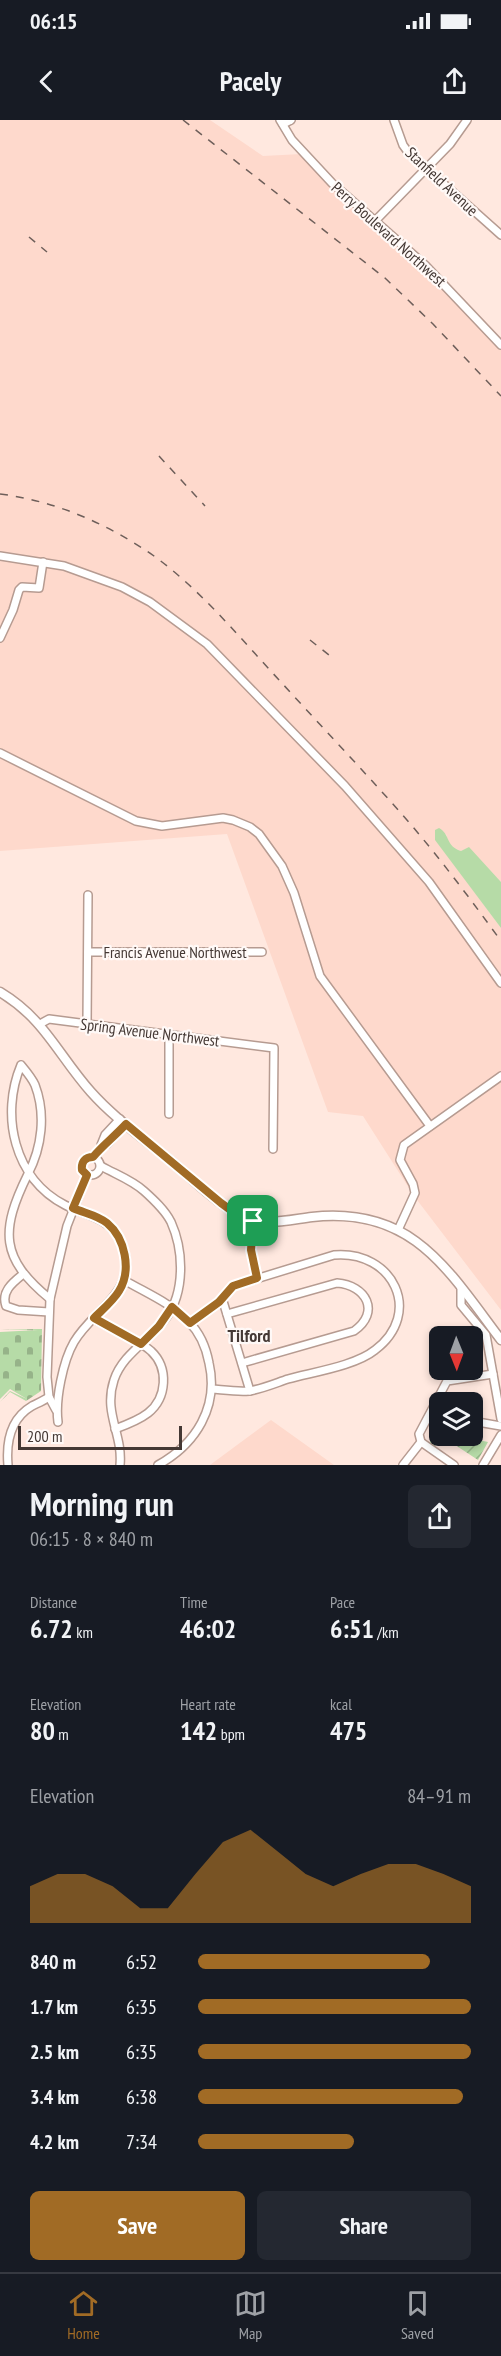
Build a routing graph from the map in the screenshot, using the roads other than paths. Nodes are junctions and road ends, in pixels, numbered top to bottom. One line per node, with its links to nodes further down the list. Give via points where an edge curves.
1 (291, 120): 4 (street)
2 (394, 120): 5 (street, Stanfield Avenue, via 403,145)
3 (467, 120): 5 (street)
4 (281, 122): 6 (street, Perry Boulevard Northwest, via 292,140 332,183)
5 (426, 169): 6 (street); 7 (street, Stanfield Avenue)
6 (376, 220): 8 (street, Perry Boulevard Northwest)
7 (501, 235)
8 (501, 345)
9 (0, 556): 10 (street)
10 (43, 562): 11 (street, via 39,588 19,590); 16 (street, via 122,587 150,602 207,644 345,786 429,882)
11 (0, 638)
12 (0, 753): 24 (street, via 136,821 162,826 223,818 250,827 272,850 289,880 320,976)
13 (88, 896): 14 (street)
14 (88, 952): 15 (street, Francis Avenue Northwest); 19 (street)
15 (262, 952)
16 (501, 983)
17 (0, 992): 18 (main road)
18 (40, 1024): 19 (street, Spring Avenue Northwest, via 49,1019); 23 (main road, via 86,1086)
19 (87, 1024): 20 (street, Spring Avenue Northwest)
20 (170, 1035): 22 (street); 25 (street, Spring Avenue Northwest, via 274,1048)
21 (501, 1076): 24 (street)
22 (169, 1114)
23 (123, 1121): 26 (street, via 105,1135); 31 (main road, via 221,1203)
24 (430, 1126): 32 (street, via 401,1149 400,1160 415,1193)
25 (273, 1149)
26 (93, 1157): 27 (street); 29 (street, via 83,1162 82,1170)
27 (101, 1166): 29 (street, via 97,1174); 39 (street, via 143,1190 171,1223 180,1272)
28 (28, 1173): 28 (street, via 10,1140 8,1121 11,1088 21,1065 35,1083 42,1134); 30 (street, via 45,1192); 33 (street, via 12,1202 5,1234 8,1250)
29 (87, 1175): 30 (street)
30 (73, 1208): 35 (street, via 97,1217 114,1231 125,1254); 38 (street)
31 (253, 1221): 32 (main road, via 344,1215); 34 (street, via 251,1250)
32 (398, 1230): 36 (main road, via 434,1255)
33 (22, 1275): 38 (street); 40 (street, via 9,1286 3,1299 6,1306)
34 (257, 1278): 37 (street, via 233,1286); 51 (street, via 334,1256 366,1258 382,1268 394,1284 399,1294 399,1315 383,1343 367,1356)
35 (124, 1280): 39 (street); 42 (street, via 115,1297)
36 (461, 1288): 44 (main road); 47 (street, via 461,1305 486,1335)
37 (222, 1298): 41 (street); 43 (street)
38 (50, 1299): 40 (street)
39 (172, 1307): 43 (street); 45 (street)
40 (49, 1312): 53 (street)
41 (227, 1314): 46 (street); 46 (street, via 337,1283 353,1285 367,1301 367,1316 354,1331)
42 (94, 1318): 45 (street); 54 (street, via 77,1338 66,1360)
43 (190, 1323): 50 (street, via 207,1352)
44 (501, 1340)
45 (141, 1344): 60 (street, via 120,1365 110,1391); 60 (street, via 160,1363 164,1388 146,1415)
46 (242, 1363): 51 (street)
47 (493, 1374): 48 (street); 55 (street)
48 (483, 1376)
49 (457, 1380): 52 (street, via 447,1382)
50 (212, 1389): 51 (street); 65 (street, via 208,1410 194,1435 174,1456)
51 (250, 1391)
52 (443, 1392)
53 (49, 1397): 54 (street); 63 (street, via 23,1413 10,1430)
54 (56, 1410): 57 (street)
55 (501, 1419)
56 (429, 1420): 62 (street, via 419,1434)
57 (58, 1422)
58 (483, 1422): 59 (street)
59 (501, 1426)
60 (114, 1429): 64 (street)
61 (501, 1435): 68 (street)
62 (421, 1442): 66 (street); 67 (street)
63 (8, 1465)
64 (120, 1465)
65 (158, 1465)
66 (403, 1465)
67 (454, 1465)
68 (483, 1465)

